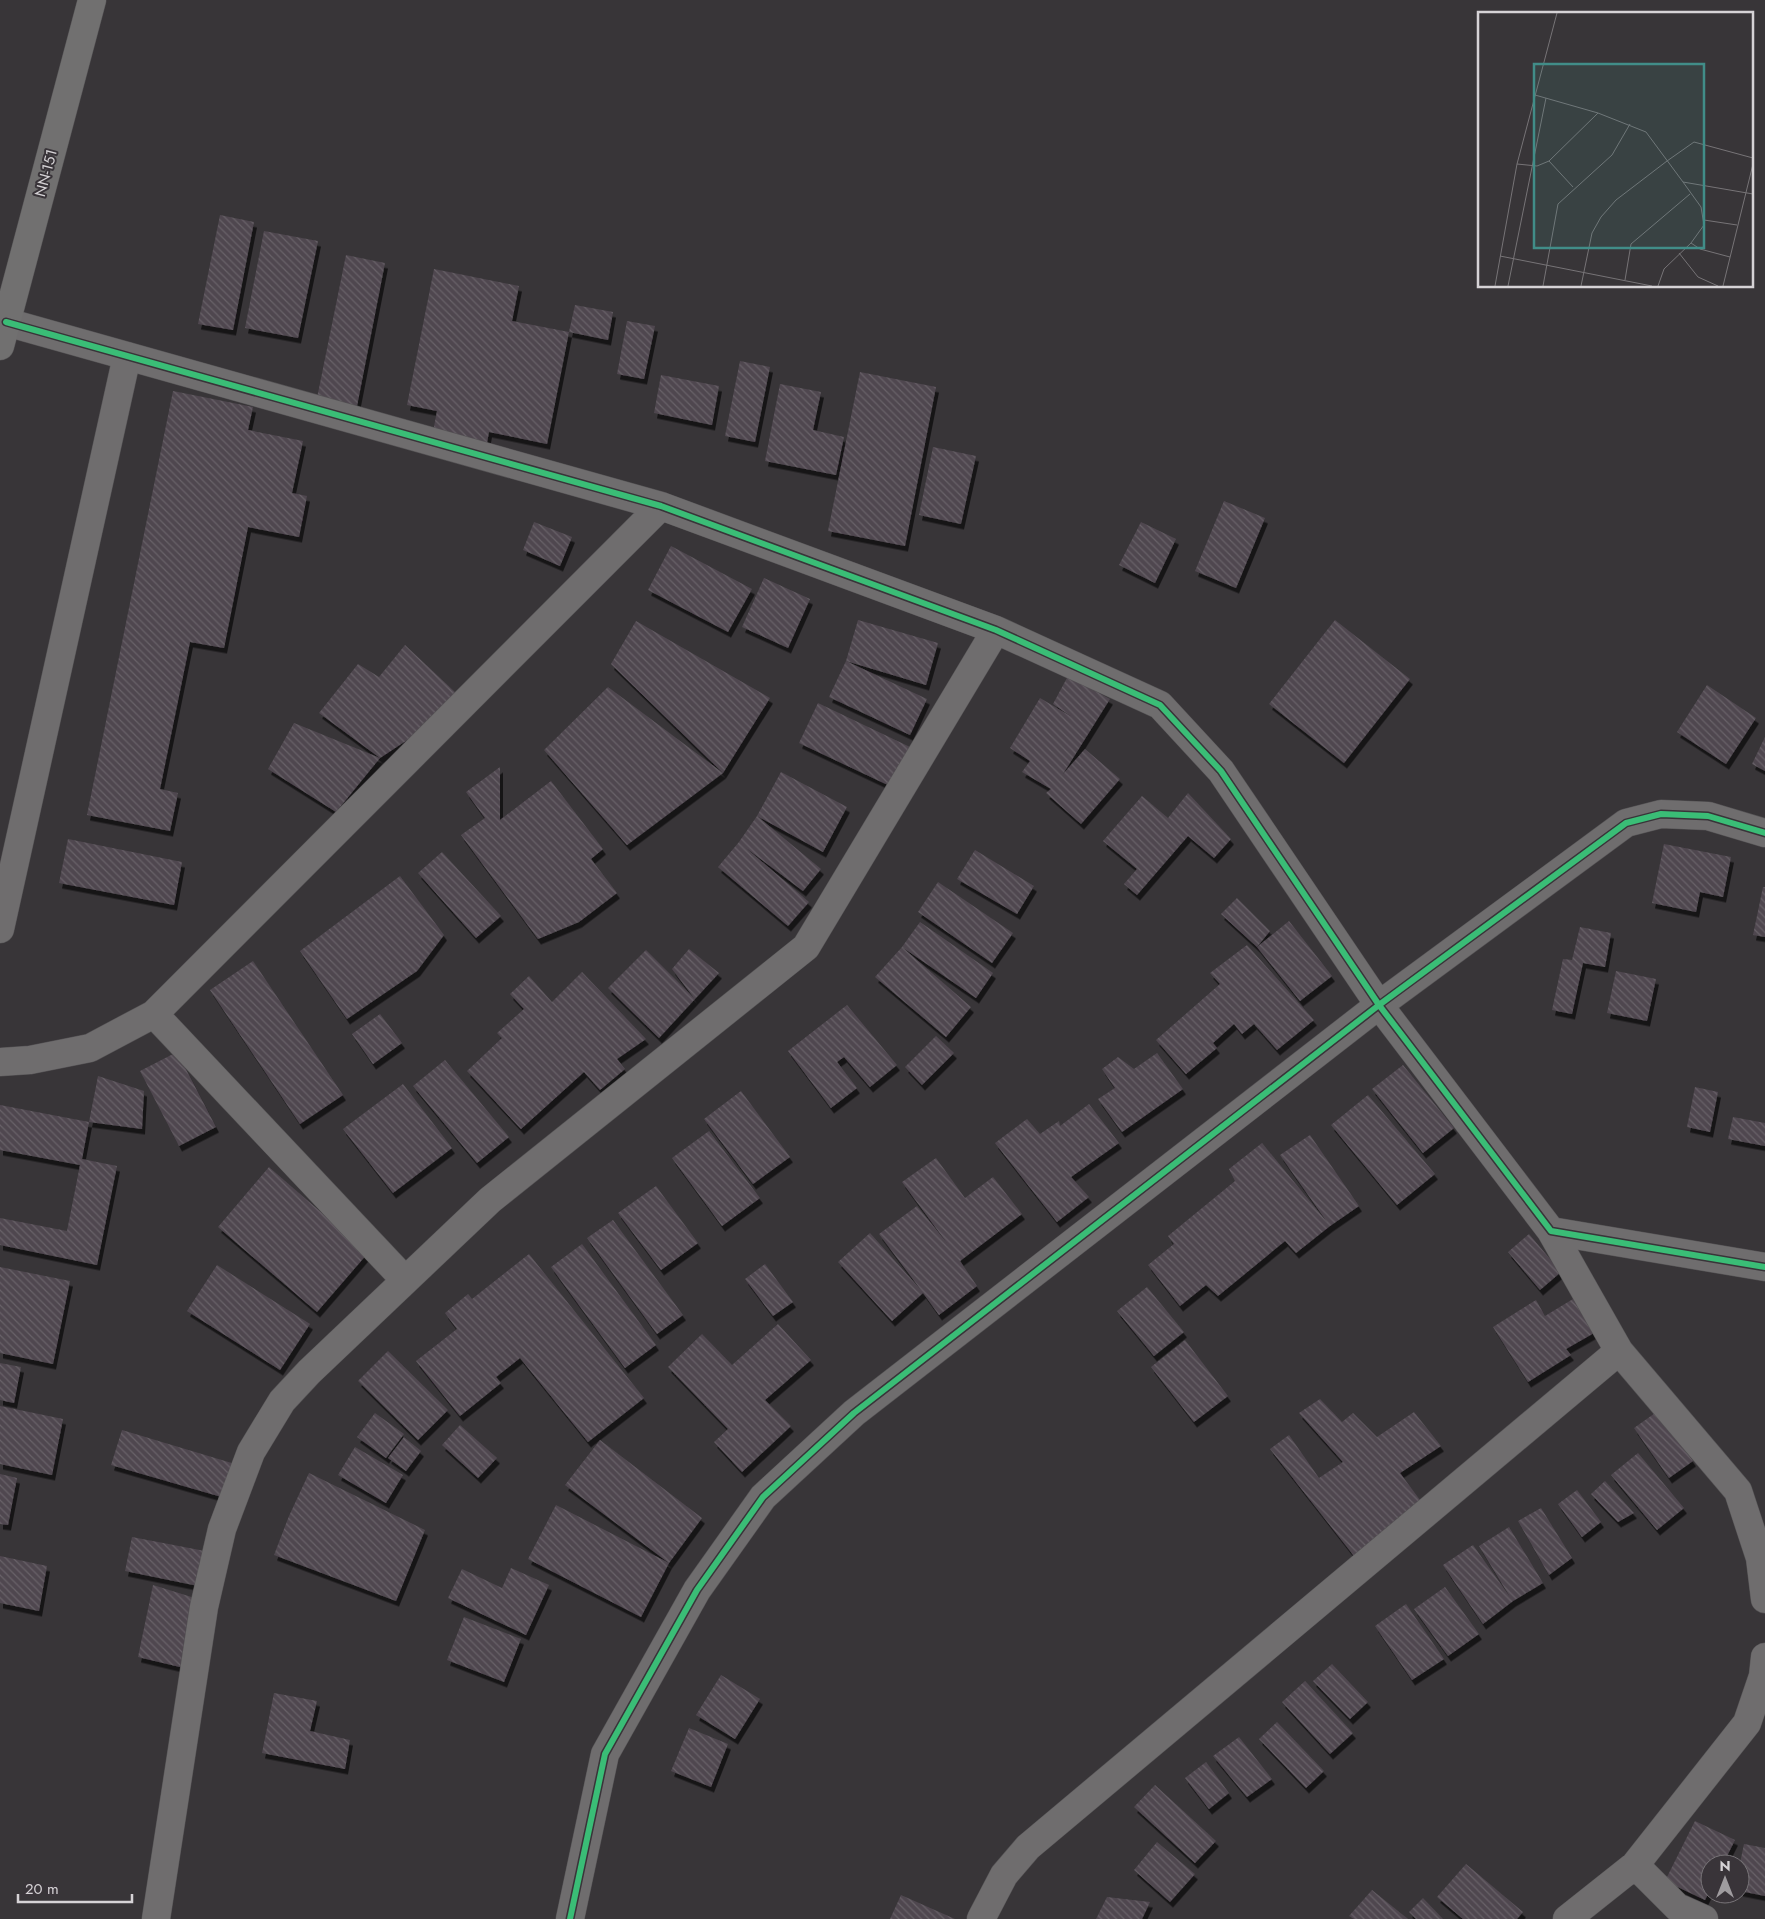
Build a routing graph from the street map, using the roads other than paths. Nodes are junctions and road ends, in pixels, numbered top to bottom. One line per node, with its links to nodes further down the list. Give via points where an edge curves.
1 (92, 0): 2 (street, NN-151 / NN-151)
2 (3, 334): 3 (street)
3 (127, 356): 4 (street); 7 (street)
4 (661, 506): 5 (street); 9 (street)
5 (996, 630): 8 (street, via 1160,705 1221,771); 13 (street, via 806,946 490,1200)
6 (1765, 833): 8 (street, via 1708,816 1661,814 1626,823)
7 (0, 929)
8 (1379, 1005): 11 (street); 19 (street, via 854,1413 763,1497 697,1590 605,1754)
9 (154, 1014): 10 (street, via 90,1048 30,1060); 13 (street)
10 (0, 1062)
11 (1551, 1231): 12 (street); 14 (street)
12 (1765, 1267)
13 (405, 1280): 18 (street, via 282,1401 251,1452 222,1529 204,1607)
14 (1619, 1351): 15 (street, via 1738,1490 1760,1558); 20 (street, via 1028,1847 1004,1875)
15 (1765, 1599)
16 (1765, 1657): 17 (street, via 1763,1676 1747,1723)
17 (1635, 1865): 21 (street); 22 (street, via 1677,1907)
18 (156, 1919)
19 (570, 1919)
20 (981, 1919)
21 (1567, 1919)
22 (1704, 1919)

